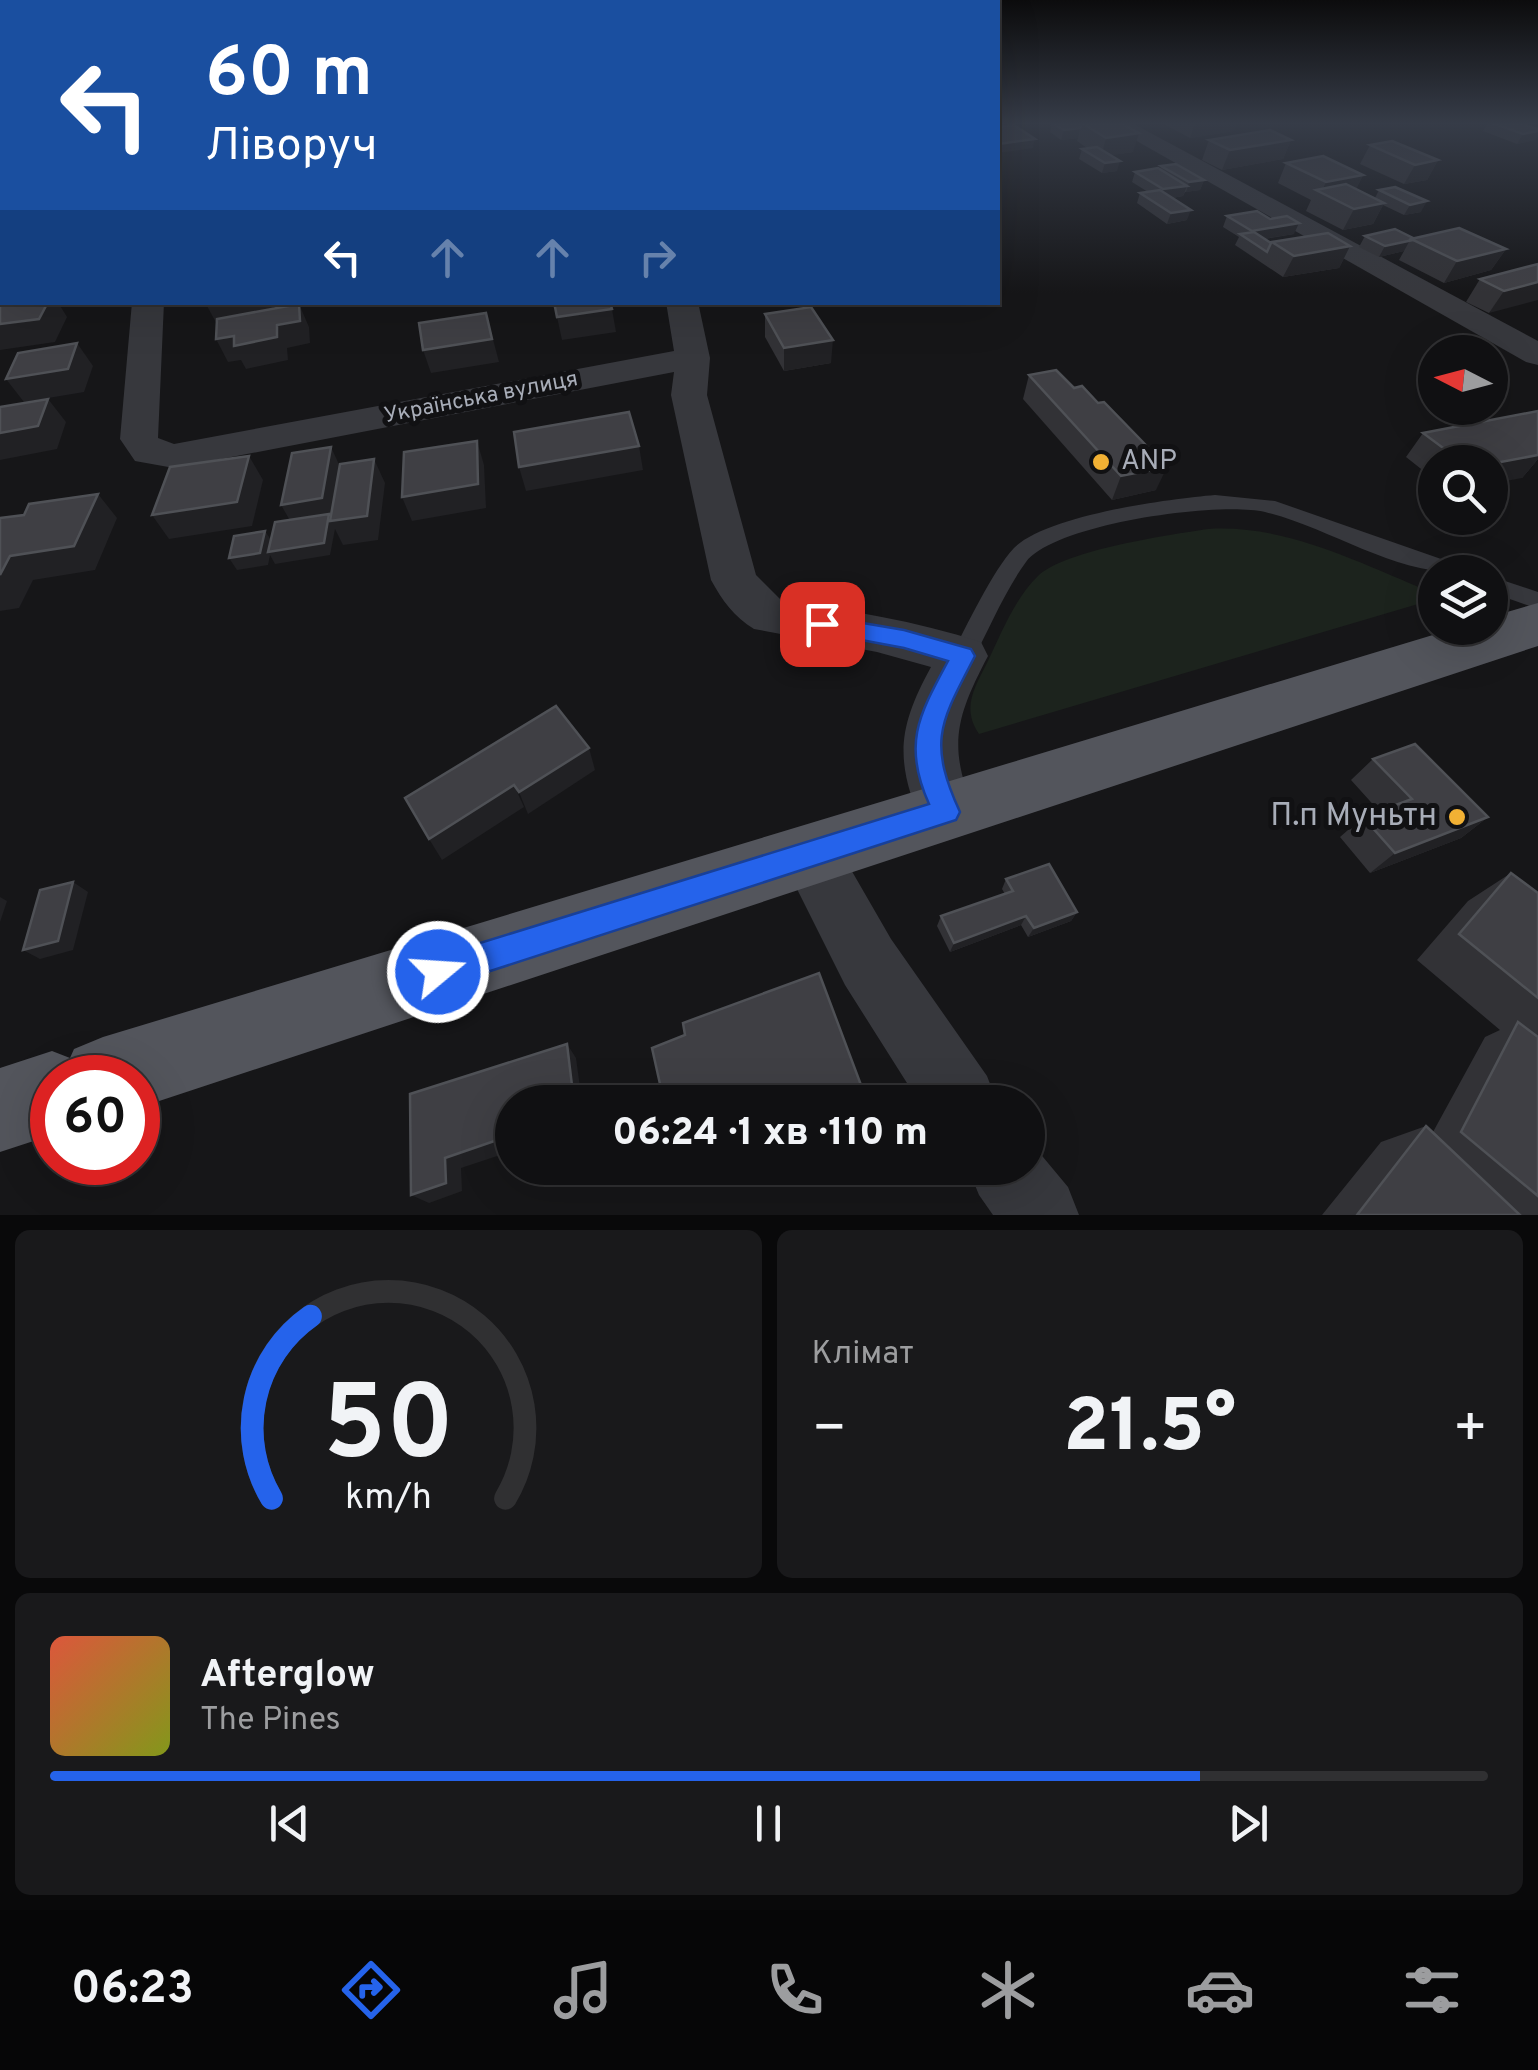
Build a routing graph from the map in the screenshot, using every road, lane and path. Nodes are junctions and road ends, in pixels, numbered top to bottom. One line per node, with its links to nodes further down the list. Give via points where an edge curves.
1 (1219, 180): 4 (street)
2 (148, 305): 5 (street, Українська вулиця, via 138,426 141,446 164,455)
3 (683, 305): 5 (street)
4 (1538, 355)
5 (693, 358): 10 (street, via 689,395 742,595 772,616)
6 (1418, 559): 10 (lane, via 1237,499 1056,532 1018,558)
7 (1508, 591): 8 (lane)
8 (1538, 602)
9 (1538, 624): 11 (main road)
10 (963, 656): 11 (street, via 927,737 931,779)
11 (946, 812): 12 (main road)
12 (810, 855): 13 (main road); 14 (street, via 868,962)
13 (160, 1060)
14 (950, 1085)
15 (30, 1101): 16 (main road)
16 (0, 1110)
17 (1018, 1185): 18 (street)
18 (1040, 1215)

